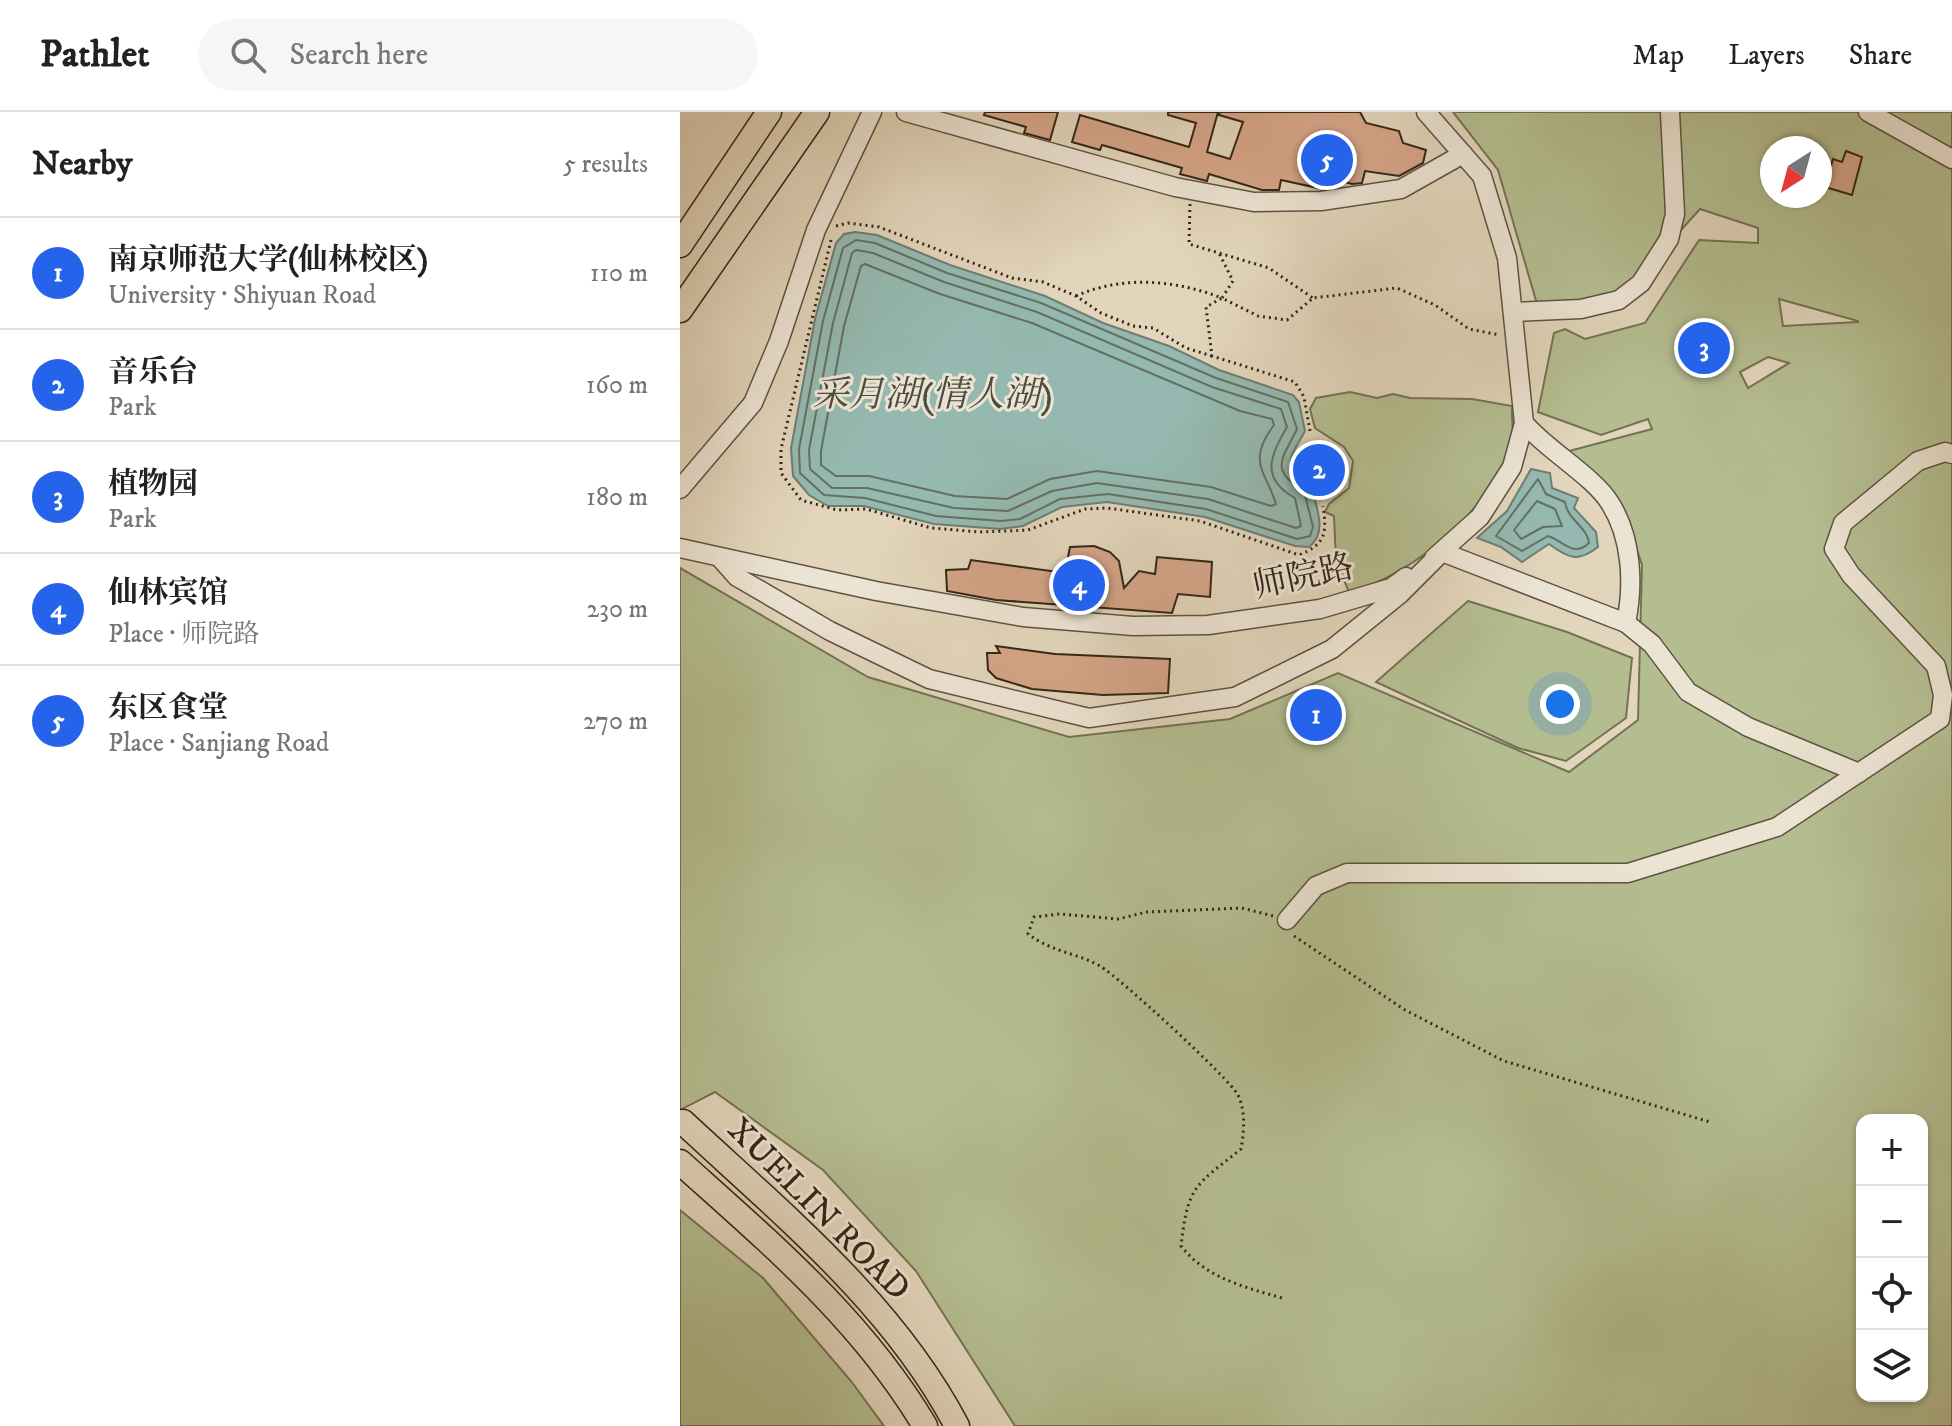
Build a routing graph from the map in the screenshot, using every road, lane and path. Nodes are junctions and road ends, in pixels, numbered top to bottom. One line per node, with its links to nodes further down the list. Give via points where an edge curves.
1 (769, 112): 11 (main road)
2 (817, 112): 16 (main road)
3 (872, 112): 23 (street, via 816,230 753,403)
4 (906, 112): 10 (street)
5 (1670, 112): 17 (street, via 1675,214 1669,239 1641,283 1619,300 1581,309)
6 (1868, 112): 9 (street)
7 (1434, 115): 8 (street, 师院路)
8 (1463, 154): 10 (street, via 1401,189 1321,201 1254,202); 17 (street, 师院路, via 1482,176 1507,258)
9 (1952, 159)
10 (1190, 189): 12 (path, via 1189,244)
11 (680, 245)
12 (1219, 253): 14 (path, via 1233,281); 15 (path, via 1269,268)
13 (1076, 296): 14 (path, via 1148,281 1187,284); 19 (path, via 1101,313 1153,328); 24 (path, via 1043,282 1012,278 879,227 835,227 781,449 781,473 788,485 801,500 817,505 866,509 931,528 1028,530 1085,509 1107,508 1200,521 1299,555 1325,538)
14 (1222, 298): 15 (path, via 1258,316 1287,320); 19 (path, via 1206,307)
15 (1313, 298): 18 (path, via 1397,288 1435,305 1469,329)
16 (680, 310)
17 (1513, 312): 18 (street, 师院路)
18 (1515, 338): 20 (street, 师院路)
19 (1212, 356): 21 (path, via 1295,382 1304,397)
20 (1524, 423): 26 (street, 师院路, via 1512,467 1480,517); 28 (street, via 1609,501 1630,564)
21 (1310, 431)
22 (1952, 454): 29 (street, via 1918,461 1843,523 1834,549 1851,575 1936,666 1943,695 1940,719)
23 (680, 489)
24 (1323, 506)
25 (680, 548): 27 (street, 师院路)
26 (1442, 552): 27 (street, 师院路, via 1391,588 1320,609 1208,625 1133,626 1023,617); 27 (street, via 1332,649 1235,697 1089,718 929,679 830,631 737,577); 28 (street)
27 (721, 559)
28 (1626, 623): 29 (street, via 1652,644 1688,692 1748,727)
29 (1859, 773): 30 (street, via 1777,827 1628,873 1347,873 1316,886)
30 (1287, 920): 32 (path, via 1294,936 1405,1010 1504,1061); 34 (path, via 1242,908 1147,912 1118,919 1060,914 1034,917 1028,934 1049,949 1100,966 1127,986 1238,1094 1245,1124 1241,1149 1199,1182 1186,1203 1181,1246 1195,1264 1234,1284)
31 (683, 1122): 36 (main road, XUELIN ROAD, via 843,1272 893,1328)
32 (1710, 1122)
33 (680, 1162): 35 (main road, XUELIN ROAD, via 811,1279 871,1347)
34 (1282, 1298)
35 (925, 1426)
36 (957, 1426)

